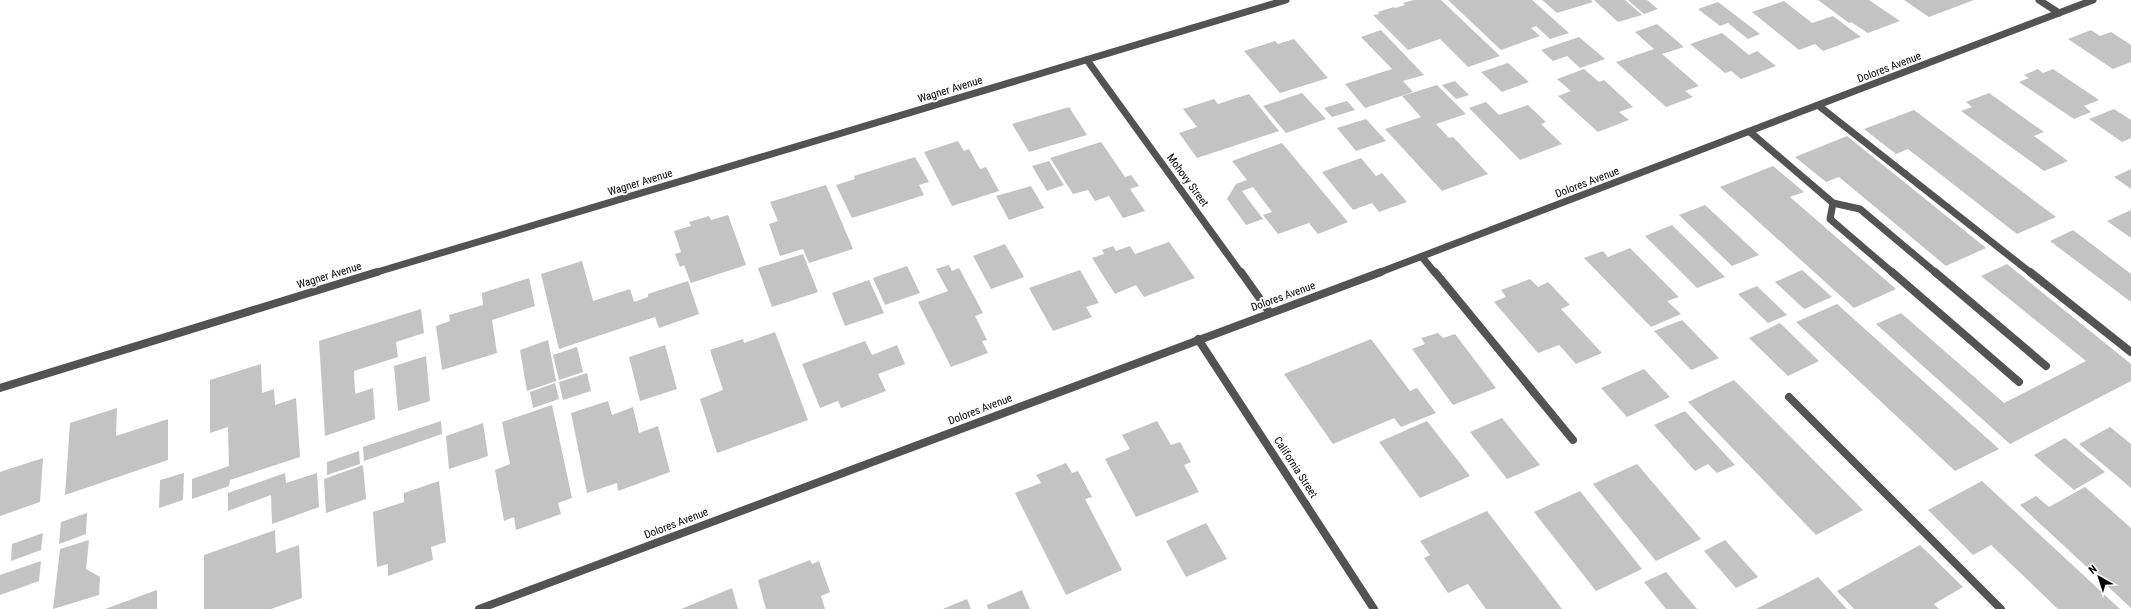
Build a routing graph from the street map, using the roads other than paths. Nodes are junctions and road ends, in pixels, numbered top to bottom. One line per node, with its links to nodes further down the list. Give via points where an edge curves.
1 (1286, 0): 5 (street, Wagner Avenue)
2 (2039, 0): 4 (street)
3 (2093, 0): 4 (street, Dolores Avenue)
4 (2059, 13): 6 (street, Dolores Avenue)
5 (1087, 60): 10 (street, Mohovy Street); 15 (street, Wagner Avenue, via 469,244)
6 (1818, 106): 7 (street, Dolores Avenue); 12 (street)
7 (1750, 132): 8 (street); 9 (street, Dolores Avenue)
8 (1833, 203): 13 (street, via 1860,210); 14 (street, via 1830,219)
9 (1422, 257): 10 (street, Dolores Avenue); 17 (street)
10 (1270, 313): 11 (street, Dolores Avenue)
11 (1198, 339): 18 (street, Dolores Avenue); 19 (street, California Street)
12 (2131, 352)
13 (2046, 366)
14 (2019, 382)
15 (0, 388)
16 (1789, 397): 20 (street)
17 (1573, 440)
18 (480, 609)
19 (1374, 609)
20 (2001, 609)

